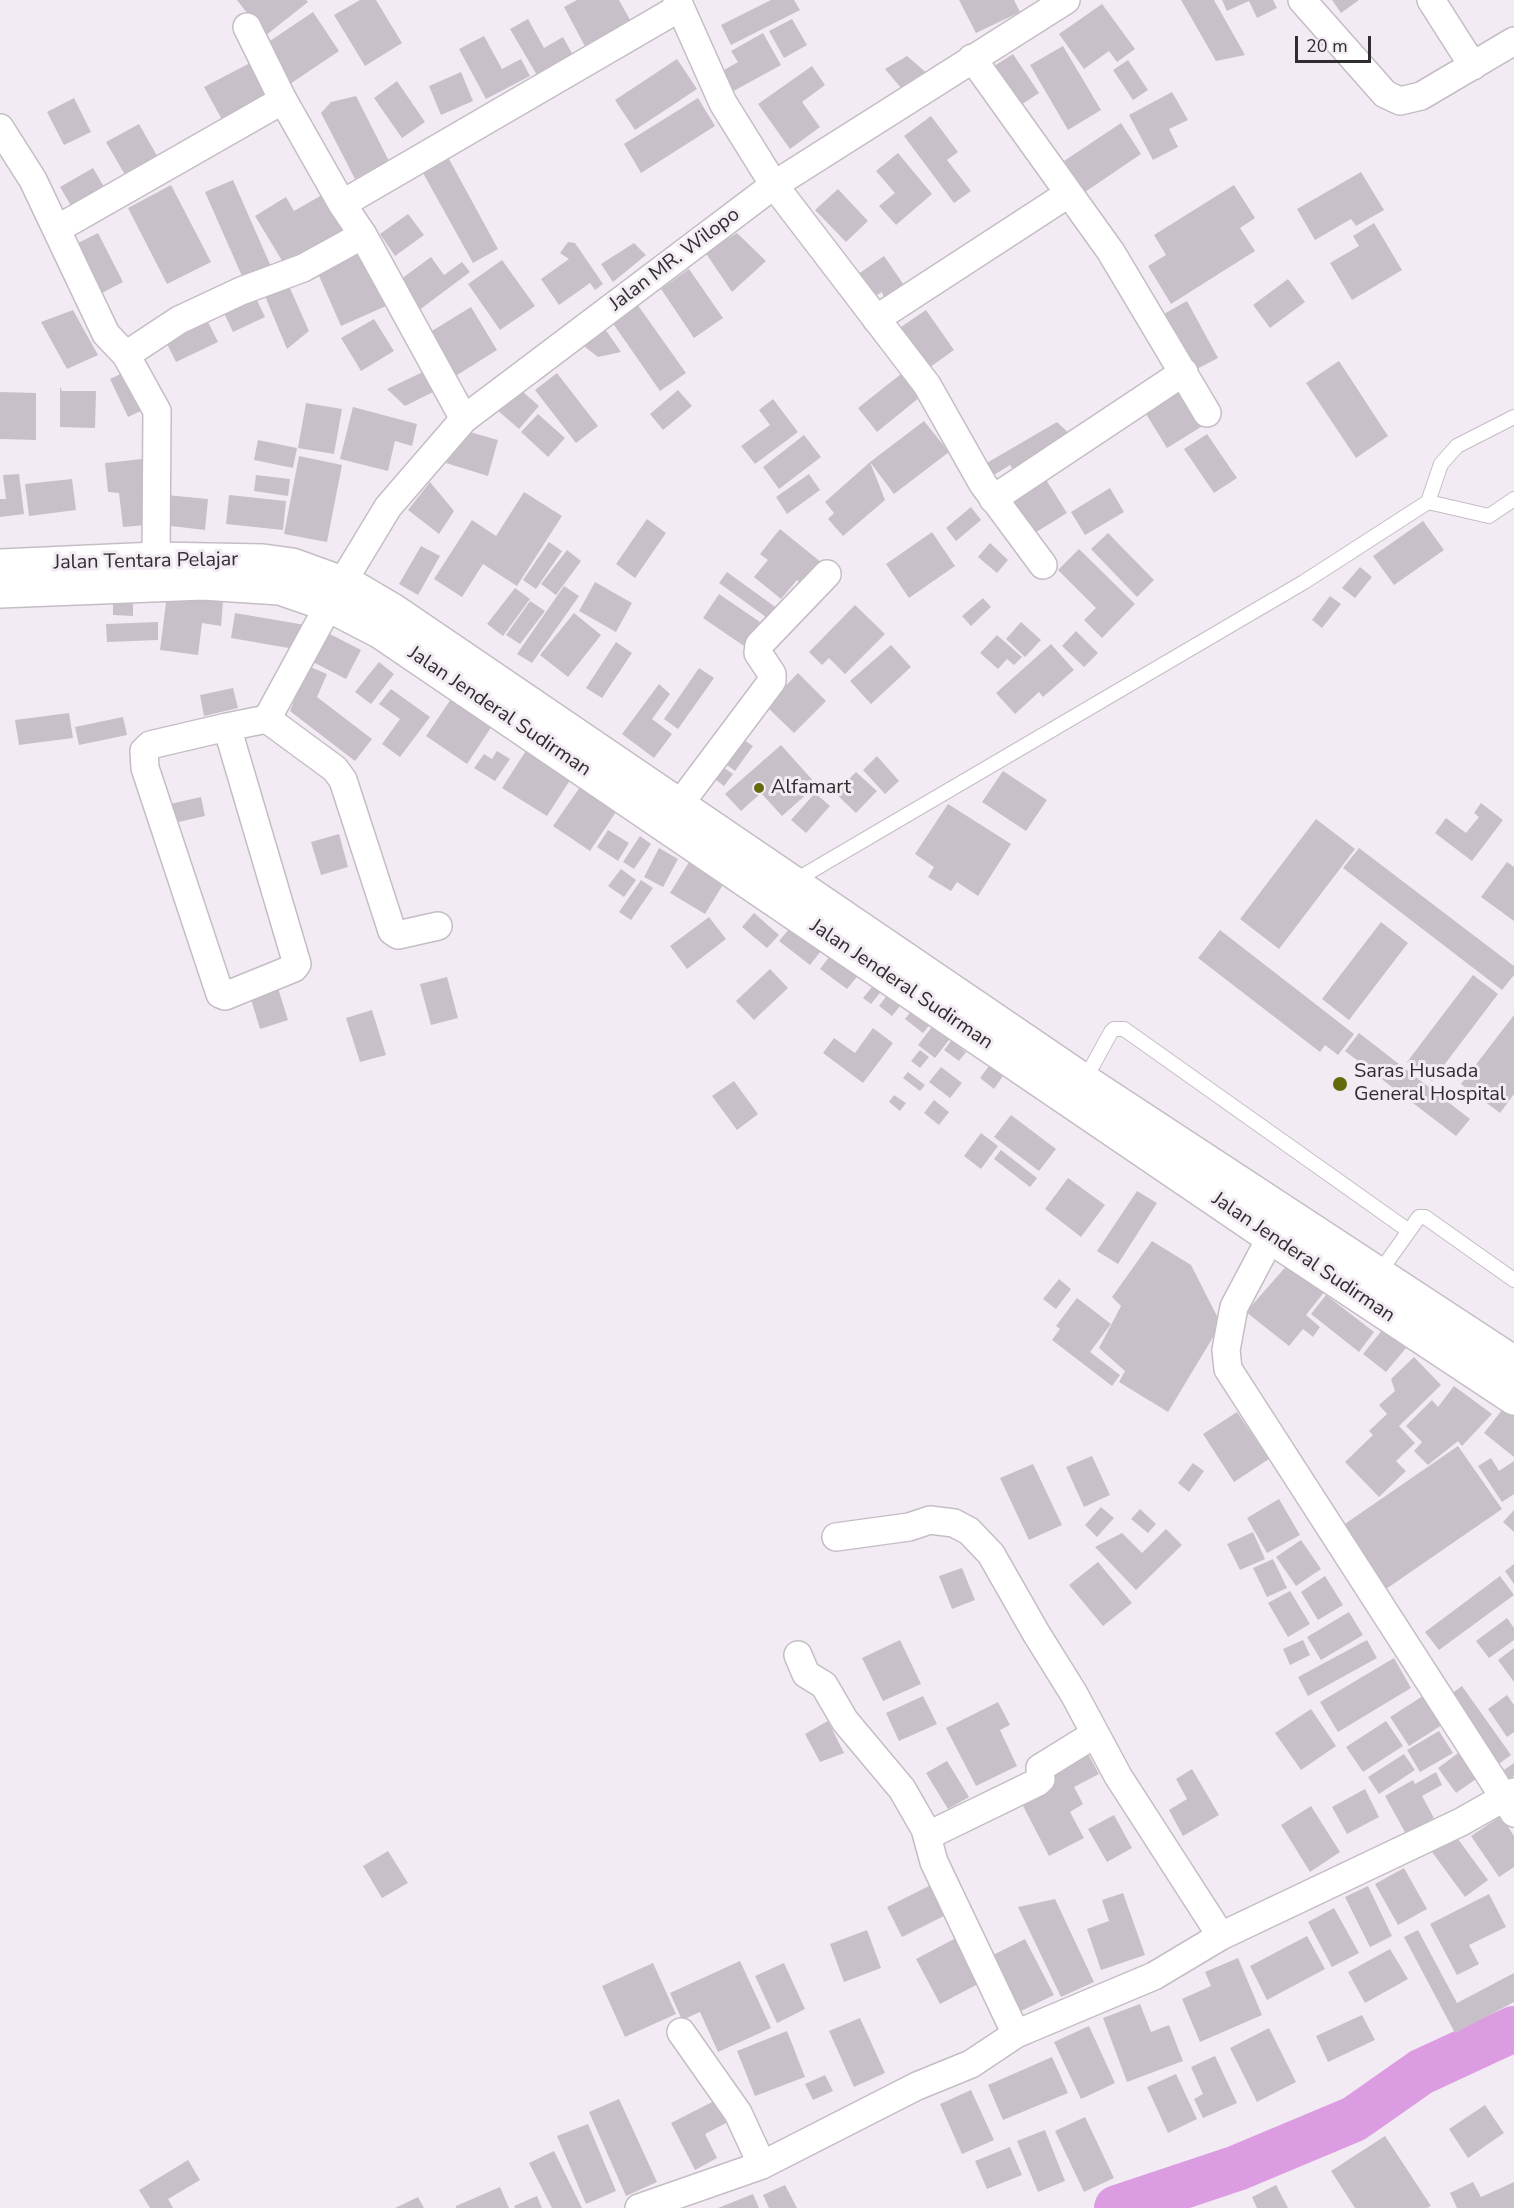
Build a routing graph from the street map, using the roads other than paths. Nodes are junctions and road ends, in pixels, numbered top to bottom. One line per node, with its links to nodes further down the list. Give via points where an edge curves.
1 (1066, 0): 5 (street, Jalan MR. Wilopo)
2 (1302, 0): 9 (street, via 1384,94 1392,98 1412,100)
3 (1431, 0): 9 (street)
4 (678, 4): 12 (street, via 723,103); 14 (street)
5 (1032, 9): 8 (street, Jalan MR. Wilopo)
6 (247, 27): 10 (street)
7 (1514, 41): 9 (street)
8 (972, 58): 12 (street, Jalan MR. Wilopo); 13 (street)
9 (1473, 66)
10 (283, 100): 14 (street); 15 (street)
11 (0, 128): 15 (street, via 33,180)
12 (774, 185): 17 (street); 22 (street, Jalan MR. Wilopo)
13 (1068, 194): 17 (street); 19 (street, via 1111,252)
14 (342, 204): 16 (street)
15 (57, 229): 18 (street, via 106,334)
16 (363, 235): 18 (street, via 303,268 180,320); 22 (street)
17 (876, 319): 23 (street, via 927,385)
18 (126, 355): 26 (street, via 157,411)
19 (1184, 372): 20 (street); 23 (street)
20 (1207, 413)
21 (1514, 417): 25 (lane, via 1457,446 1441,464)
22 (464, 419): 32 (street, Jalan MR. Wilopo, via 388,507)
23 (993, 499): 27 (street)
24 (1514, 499): 25 (lane, via 1489,516)
25 (1428, 502): 36 (lane, via 1304,582)
26 (156, 560): 28 (main road, Jalan Tentara Pelajar); 30 (main road, Jalan Tentara Pelajar, via 263,561)
27 (1042, 565)
28 (0, 566)
29 (827, 574): 35 (street, via 759,645 758,653 772,674 772,681)
30 (286, 577): 31 (main road, Jalan Tentara Pelajar); 32 (main road, Jalan Jenderal Sudirman)
31 (0, 591)
32 (335, 594): 33 (street, Jalan MR. Wilopo); 35 (main road, Jalan Jenderal Sudirman, via 392,610); 36 (main road, Jalan Jenderal Sudirman, via 381,632)
33 (267, 719): 34 (street); 37 (street, via 335,769 343,780 392,931 398,935)
34 (227, 727): 34 (street, via 297,964 225,996 220,994 144,755 150,745)
35 (679, 805): 36 (main road, Jalan Jenderal Sudirman)
36 (786, 891): 38 (main road, Jalan Jenderal Sudirman)
37 (438, 926)
38 (1079, 1089): 39 (lane, via 1111,1032 1124,1029); 40 (main road, Jalan Jenderal Sudirman); 42 (main road, Jalan Jenderal Sudirman)
39 (1409, 1231): 41 (lane, via 1419,1217 1425,1217); 42 (lane)
40 (1271, 1237): 42 (main road, Jalan Jenderal Sudirman); 48 (street, via 1234,1307 1226,1350 1228,1369)
41 (1514, 1280)
42 (1370, 1285): 43 (main road, Jalan Jenderal Sudirman); 44 (main road, Jalan Jenderal Sudirman)
43 (1514, 1363)
44 (1514, 1398)
45 (836, 1537): 47 (street, via 909,1527 930,1520 954,1523 969,1531 991,1554)
46 (798, 1655): 49 (street, via 806,1674 824,1685 845,1721 902,1789)
47 (1095, 1734): 49 (street, via 1040,1768 1038,1782); 50 (street)
48 (1511, 1801): 50 (street)
49 (927, 1836): 52 (street, via 934,1862)
50 (1221, 1936): 52 (street, via 1154,1976)
51 (681, 2032): 53 (street, via 738,2113)
52 (1016, 2034): 53 (street, via 971,2064 916,2086)
53 (762, 2165): 54 (street)
54 (639, 2208)

